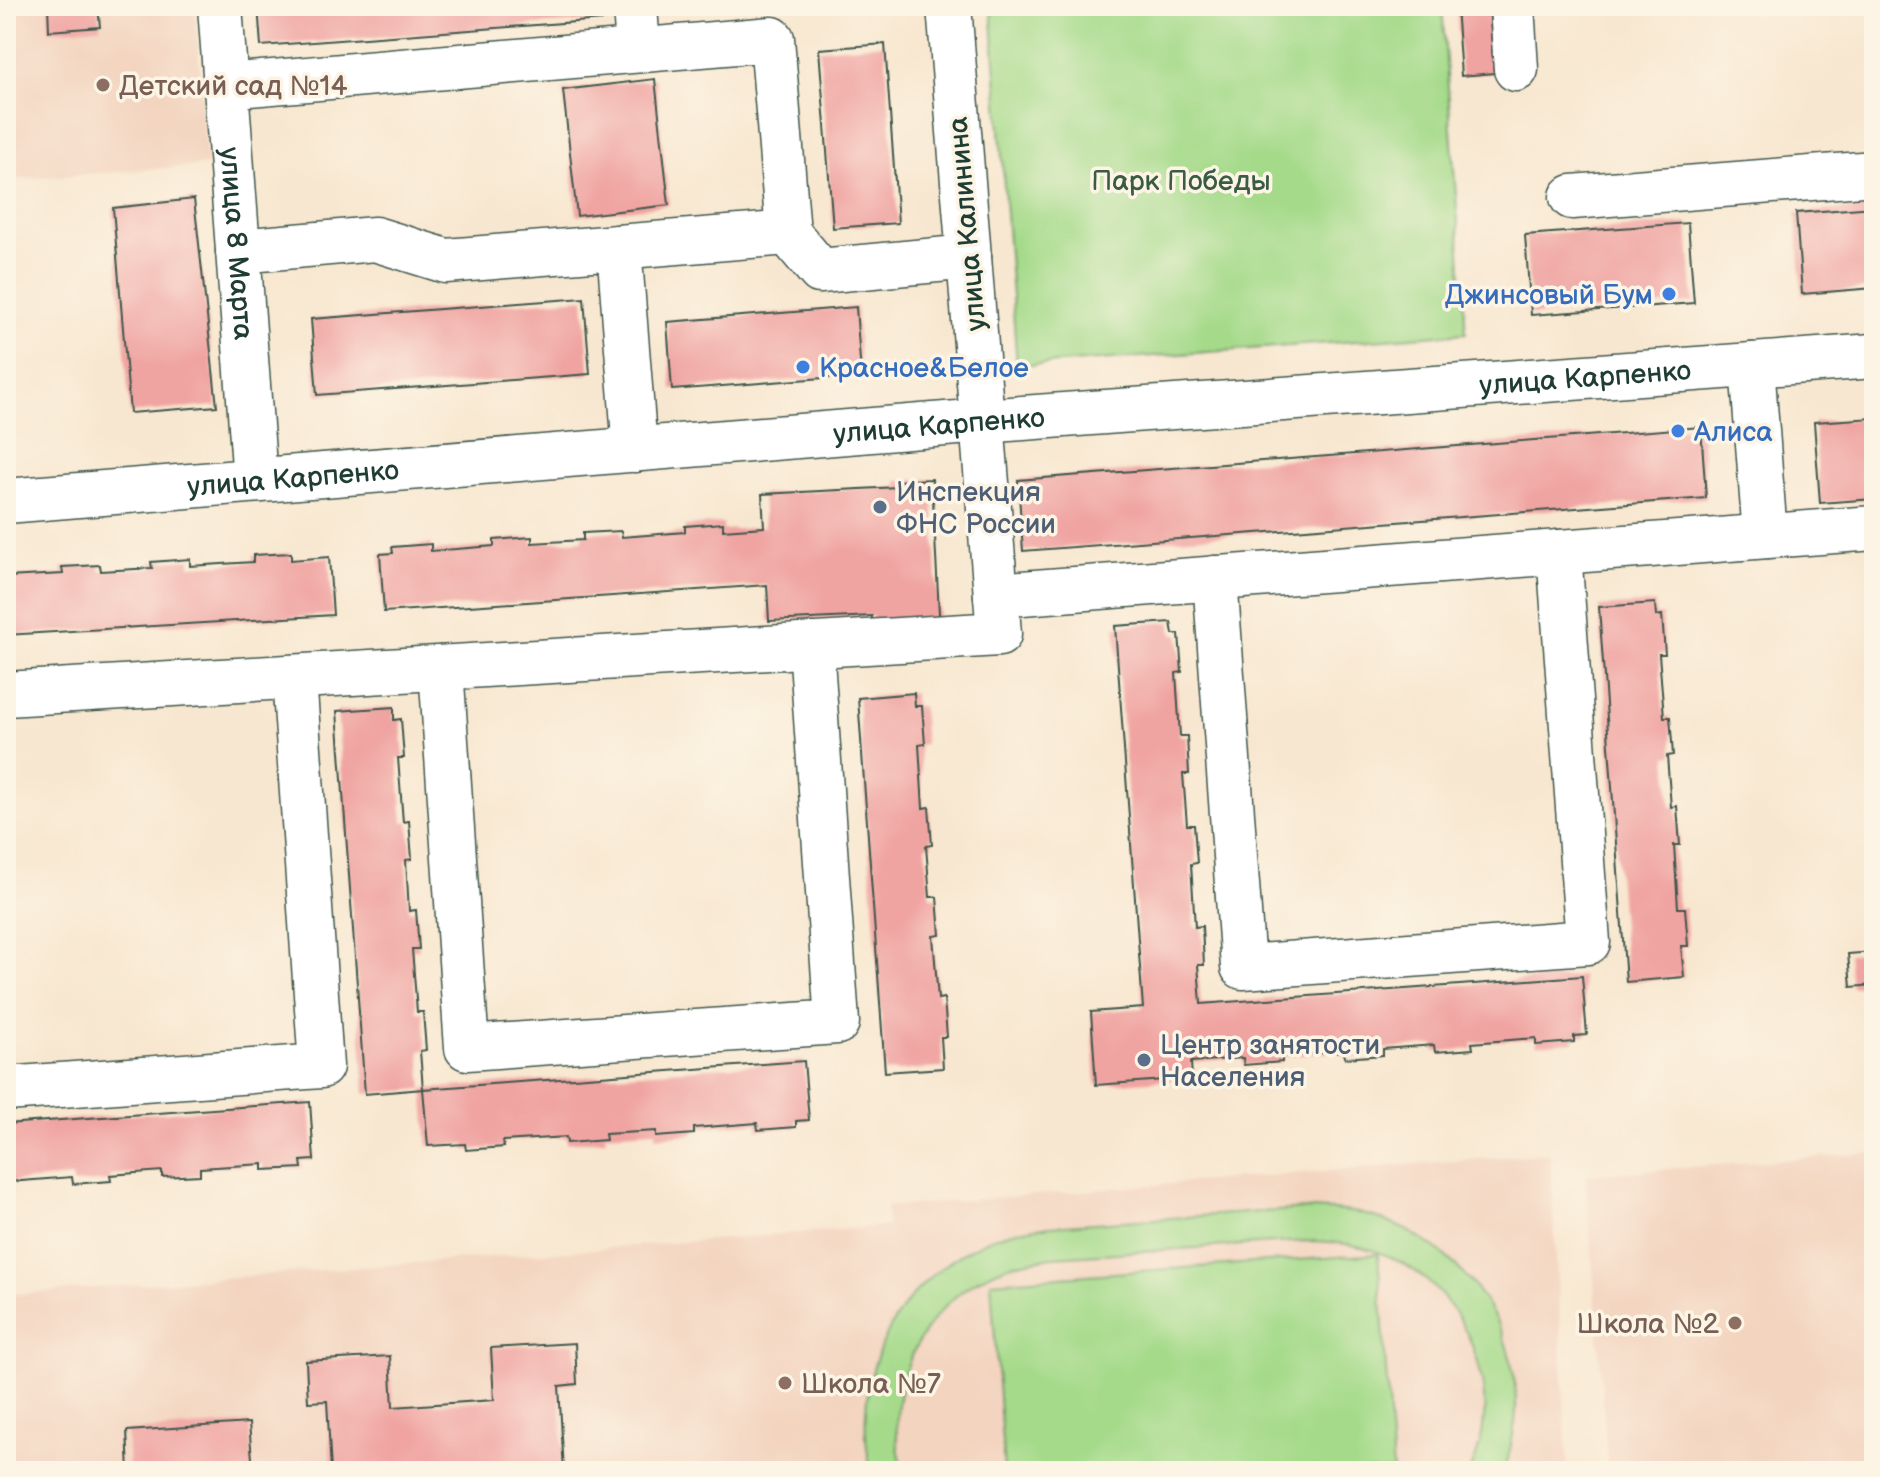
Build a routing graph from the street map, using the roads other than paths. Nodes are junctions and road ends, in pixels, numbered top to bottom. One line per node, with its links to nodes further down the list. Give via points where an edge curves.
1 (220, 6): 7 (street, улица 8 Марта)
2 (635, 6): 5 (street)
3 (949, 6): 13 (street, улица Калинина)
4 (1512, 6): 6 (street)
5 (638, 50): 7 (street); 10 (street, via 772,39)
6 (1516, 69)
7 (226, 86): 12 (street, улица 8 Марта)
8 (1874, 173): 9 (street)
9 (1572, 197)
10 (788, 233): 11 (street); 13 (street, via 820,271)
11 (619, 247): 12 (street, via 446,261 375,239); 17 (street)
12 (238, 251): 18 (street, улица 8 Марта)
13 (969, 257): 16 (street, улица Калинина)
14 (1874, 356): 15 (street, улица Карпенко)
15 (1752, 365): 16 (street, улица Карпенко); 21 (street)
16 (982, 421): 17 (street, улица Карпенко); 24 (street, улица Калинина)
17 (635, 450): 18 (street, улица Карпенко)
18 (255, 480): 19 (street, улица Карпенко)
19 (6, 501)
20 (1874, 528): 21 (street)
21 (1765, 536): 22 (street)
22 (1559, 552): 23 (street); 23 (street, via 1588,942 1243,967)
23 (1215, 578): 24 (street)
24 (997, 614): 25 (street)
25 (811, 645): 26 (street); 26 (street, via 837,1022 467,1048)
26 (441, 668): 27 (street)
27 (294, 677): 28 (street); 29 (street, via 321,1066)
28 (6, 694)
29 (6, 1089)

